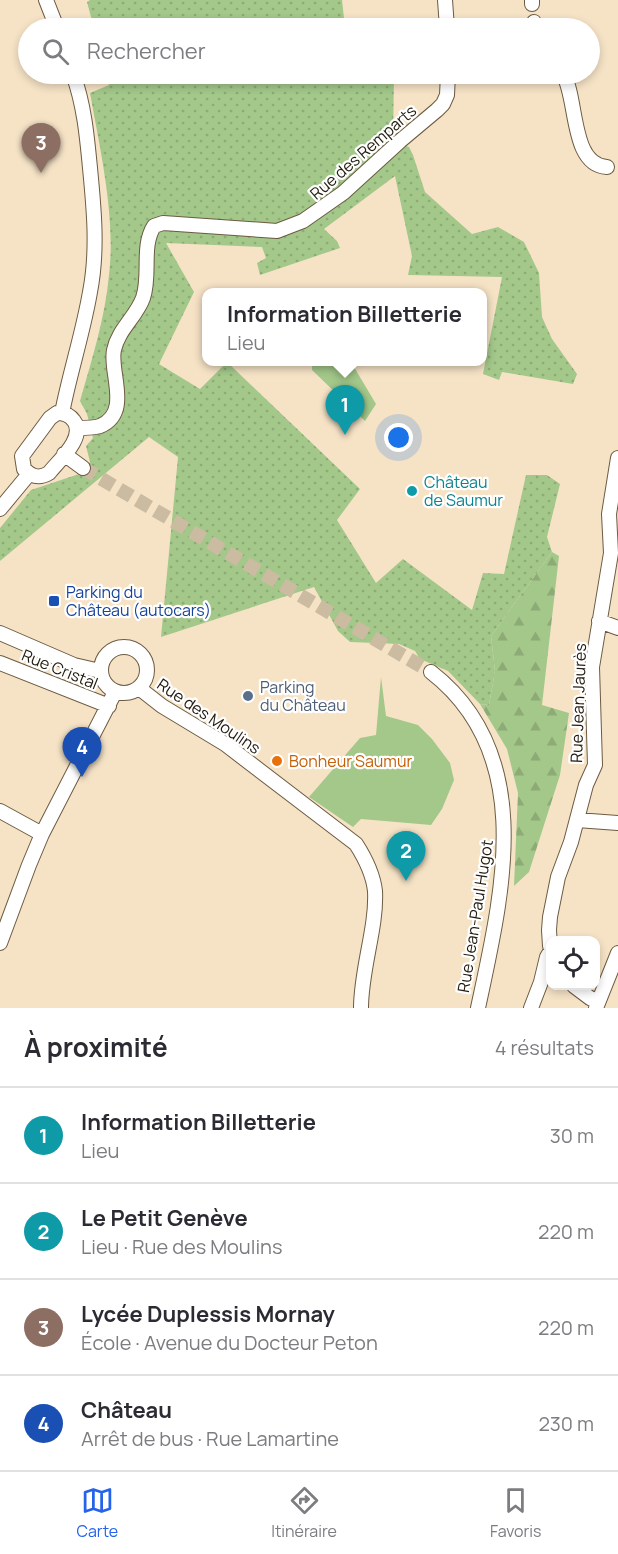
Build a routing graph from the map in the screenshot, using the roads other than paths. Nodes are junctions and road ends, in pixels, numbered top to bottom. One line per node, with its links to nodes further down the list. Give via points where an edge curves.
1 (46, 0): 3 (street)
2 (445, 0): 4 (street)
3 (53, 18)
4 (446, 18)
5 (76, 84): 9 (street, via 86,127 94,256 84,329)
6 (447, 84): 10 (street, Rue des Remparts, via 447,95 437,110 343,194 303,221 277,231 163,223 154,226 148,240 143,297 117,339 113,353 116,409 100,426)
7 (566, 84): 8 (street, via 583,150 591,160)
8 (607, 167)
9 (62, 413): 10 (street, via 72,418); 14 (street, via 50,418 24,452 22,462)
10 (77, 428): 11 (street, via 76,437)
11 (64, 454): 13 (street); 14 (street, via 49,473 39,477)
12 (618, 458): 16 (street, Rue Jean Jaurès, via 609,514)
13 (83, 468)
14 (29, 474): 15 (street)
15 (0, 509)
16 (615, 553): 17 (street, Rue Jean Jaurès)
17 (599, 621): 18 (street); 27 (street, Rue Jean Jaurès, via 592,667 595,765)
18 (618, 628)
19 (0, 633): 21 (street, via 74,665)
20 (0, 663): 25 (street, Rue Cristal)
21 (100, 671): 23 (street, via 110,651 131,648 144,658 147,668); 24 (street, via 103,681)
22 (430, 672): 37 (street, Rue Jean-Paul Hugot, via 450,689 472,717 490,750 502,793 502,869)
23 (139, 688): 24 (street); 36 (street, Rue des Moulins, via 225,744 356,844 368,865 375,891)
24 (115, 692): 25 (street)
25 (109, 706): 29 (street)
26 (0, 811): 29 (street)
27 (577, 820): 28 (street); 30 (street, Rue Jean Jaurès, via 558,877)
28 (618, 823)
29 (42, 834): 31 (street)
30 (550, 936)
31 (0, 943)
32 (618, 953): 35 (street)
33 (546, 961): 38 (street)
34 (579, 990): 35 (street)
35 (597, 1005)
36 (361, 1008)
37 (478, 1008)
38 (531, 1008)

